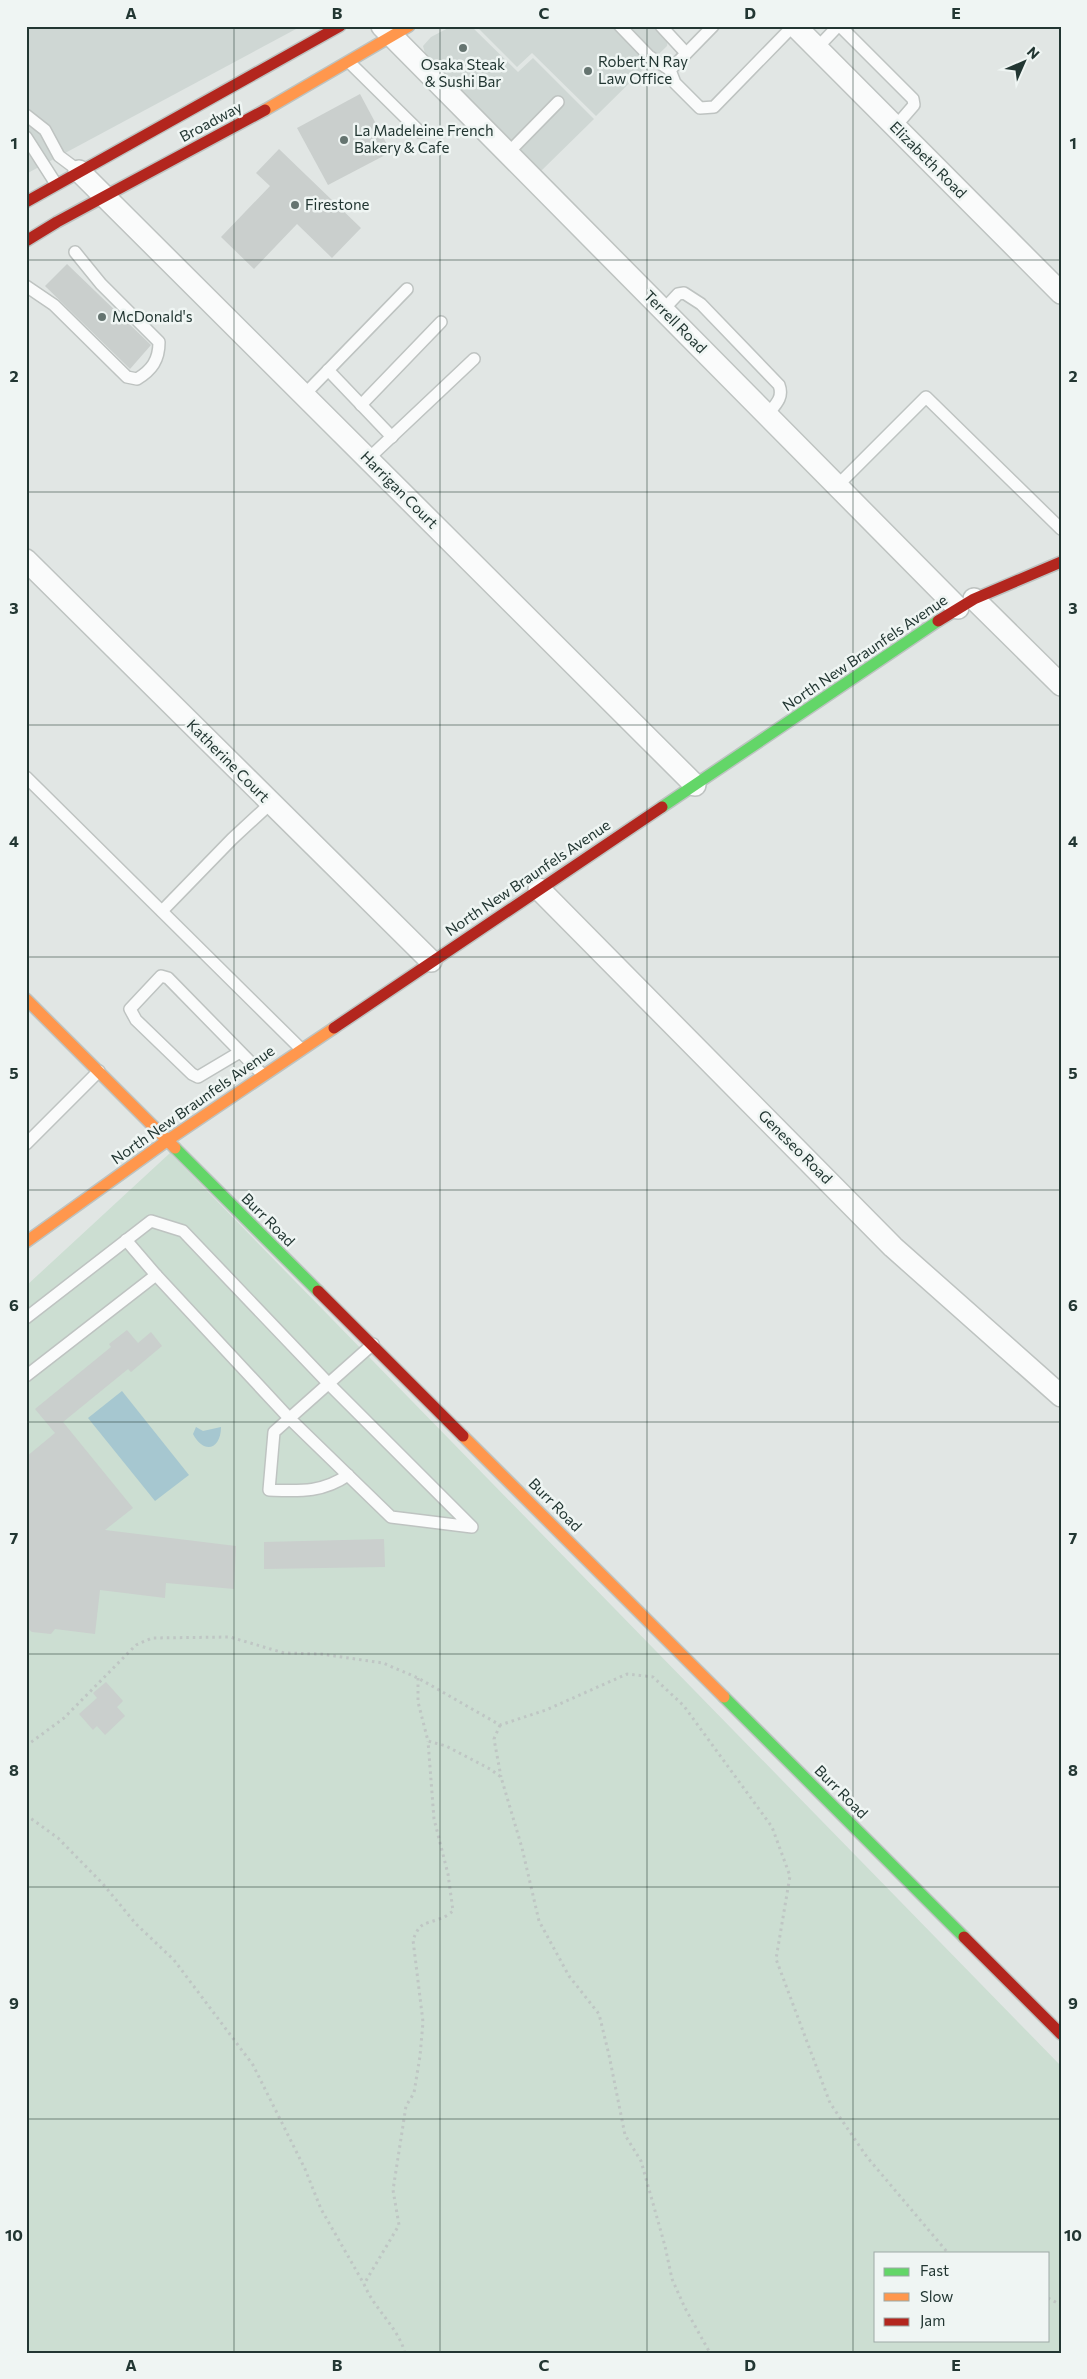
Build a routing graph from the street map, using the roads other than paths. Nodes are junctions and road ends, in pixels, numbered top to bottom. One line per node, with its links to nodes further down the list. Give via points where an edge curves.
1 (340, 26): 8 (street, Broadway)
2 (620, 26): 12 (lane, via 649,56)
3 (660, 26): 10 (lane)
4 (713, 26): 10 (lane)
5 (794, 26): 9 (street, Elizabeth Road); 12 (lane, via 714,107 700,108 675,82)
6 (839, 26): 9 (lane); 15 (lane, via 913,99 914,105)
7 (394, 30): 11 (street, Broadway); 18 (street, Terrell Road)
8 (312, 34): 19 (street, Broadway)
9 (817, 48): 15 (street, Elizabeth Road)
10 (686, 53): 12 (lane)
11 (349, 62): 16 (lane); 21 (street, Broadway, via 283,101)
12 (670, 70)
13 (558, 102): 18 (lane)
14 (26, 115): 19 (lane, via 45,130 59,156)
15 (895, 127): 27 (street, Elizabeth Road)
16 (420, 132)
17 (26, 137): 20 (lane)
18 (507, 154): 28 (street, Terrell Road)
19 (80, 172): 20 (street, Broadway); 21 (street, Harrigan Court)
20 (56, 184): 21 (street); 22 (street, Broadway)
21 (104, 196): 23 (street, Broadway); 32 (street, Harrigan Court)
22 (26, 202)
23 (26, 241)
24 (75, 252): 25 (lane, via 100,284 159,342 155,365 145,374 137,379 127,377 54,305)
25 (26, 286)
26 (407, 288): 31 (lane)
27 (1061, 293)
28 (663, 310): 34 (street, Terrell Road); 34 (lane, via 678,294 684,293 701,304 779,385 782,391 779,401)
29 (441, 322): 33 (lane)
30 (474, 359): 35 (lane)
31 (328, 370): 32 (lane); 33 (lane)
32 (304, 395): 36 (street, Harrigan Court)
33 (361, 405): 35 (lane)
34 (767, 415): 37 (street, Terrell Road)
35 (392, 437): 36 (lane)
36 (368, 460): 44 (street, Harrigan Court)
37 (837, 486): 38 (lane, via 926,397); 41 (street, Terrell Road)
38 (1061, 529)
39 (26, 560): 45 (street, Katherine Court)
40 (1061, 562): 41 (street, North New Braunfels Avenue)
41 (966, 604): 42 (street, Terrell Road); 44 (street, North New Braunfels Avenue)
42 (1061, 685)
43 (26, 778): 47 (lane)
44 (695, 785): 46 (street, North New Braunfels Avenue)
45 (271, 803): 47 (lane); 48 (street, Katherine Court)
46 (539, 888): 48 (street, North New Braunfels Avenue); 63 (street, Geneseo Road, via 893,1247)
47 (162, 912): 50 (lane)
48 (431, 962): 50 (street, North New Braunfels Avenue)
49 (26, 999): 52 (street, Burr Road)
50 (301, 1049): 53 (street, North New Braunfels Avenue)
51 (240, 1052): 51 (lane, via 168,978 161,976 130,1009 136,1020 198,1077); 53 (lane)
52 (99, 1071): 54 (street, Burr Road); 55 (lane)
53 (263, 1075): 54 (street, North New Braunfels Avenue)
54 (168, 1140): 57 (street, North New Braunfels Avenue); 60 (street, Burr Road)
55 (26, 1144)
56 (126, 1240): 58 (lane); 59 (lane); 62 (lane, via 151,1222 184,1231)
57 (26, 1242)
58 (156, 1275): 61 (lane); 64 (lane)
59 (26, 1318)
60 (373, 1344): 62 (lane); 67 (street, Burr Road)
61 (26, 1376)
62 (328, 1383): 64 (lane); 65 (lane, via 472,1527 391,1516)
63 (1061, 1396)
64 (289, 1418): 65 (lane); 65 (lane, via 274,1432 269,1490 305,1491 333,1485)
65 (348, 1475)
66 (1061, 2013): 67 (lane)
67 (1050, 2023): 68 (street, Burr Road)
68 (1061, 2034)

